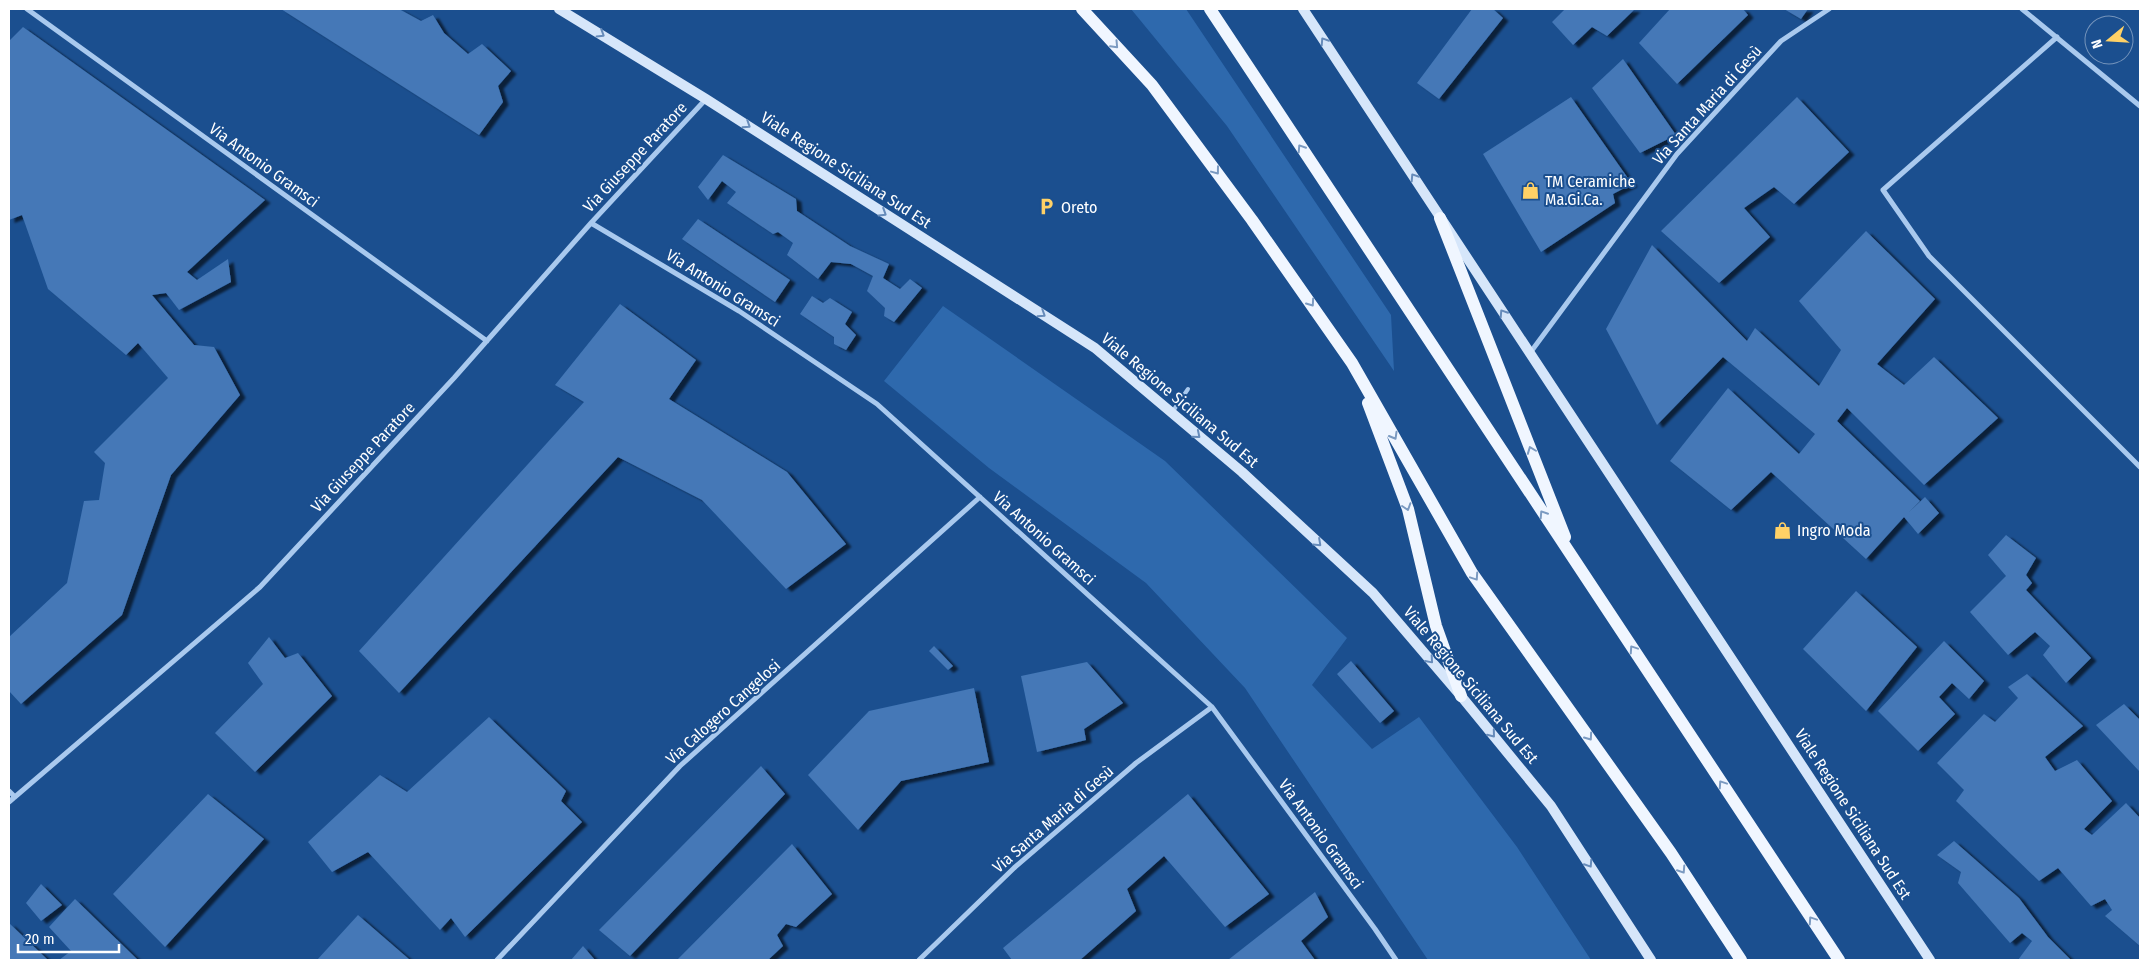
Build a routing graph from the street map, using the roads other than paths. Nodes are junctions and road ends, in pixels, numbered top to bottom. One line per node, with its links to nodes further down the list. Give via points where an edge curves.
1 (27, 9): 13 (street, Via Antonio Gramsci)
2 (559, 9): 9 (street, Viale Regione Siciliana Sud Est, one-way to 9)
3 (1082, 9): 15 (main road, one-way to 15, via 1152,86 1252,220)
4 (1210, 9): 20 (main road, one-way to 4)
5 (1303, 9): 11 (street, Viale Regione Siciliana Sud Est, one-way to 5)
6 (1830, 9): 14 (street, Via Santa Maria di Gesù, via 1781,41 1677,154)
7 (2022, 9): 8 (street)
8 (2057, 37): 10 (street); 18 (street, via 1883,190 1929,256)
9 (706, 99): 12 (street, Via Giuseppe Paratore); 17 (street, Viale Regione Siciliana Sud Est, one-way to 17, via 1095,348)
10 (2140, 106)
11 (1440, 218): 14 (street, Viale Regione Siciliana Sud Est, one-way to 11); 20 (main road, one-way to 11)
12 (591, 223): 13 (street, Via Giuseppe Paratore); 19 (street, Via Antonio Gramsci, via 739,311 877,404)
13 (487, 341): 24 (street, Via Giuseppe Paratore, via 260,587)
14 (1530, 354): 32 (street, Viale Regione Siciliana Sud Est)
15 (1352, 363): 21 (main road, one-way to 21, via 1408,509 1436,626); 30 (main road, one-way to 30, via 1472,573 1671,853)
16 (1188, 389): 17 (lane)
17 (1172, 413): 21 (street, Viale Regione Siciliana Sud Est, one-way to 21, via 1242,472 1373,593)
18 (2140, 467)
19 (980, 497): 22 (street, Via Antonio Gramsci); 26 (street, Via Calogero Cangelosi, via 680,766)
20 (1574, 561): 31 (main road, one-way to 20)
21 (1461, 696): 29 (street, Viale Regione Siciliana Sud Est, one-way to 29, via 1551,806)
22 (1212, 707): 27 (street, Via Santa Maria di Gesù, via 1129,769 1014,868); 28 (street, Via Antonio Gramsci)
23 (9, 791): 24 (street)
24 (15, 797): 25 (street, Via Giuseppe Paratore)
25 (9, 802)
26 (497, 960)
27 (918, 960)
28 (1396, 960)
29 (1651, 960)
30 (1741, 960)
31 (1839, 960)
32 (1930, 960)

